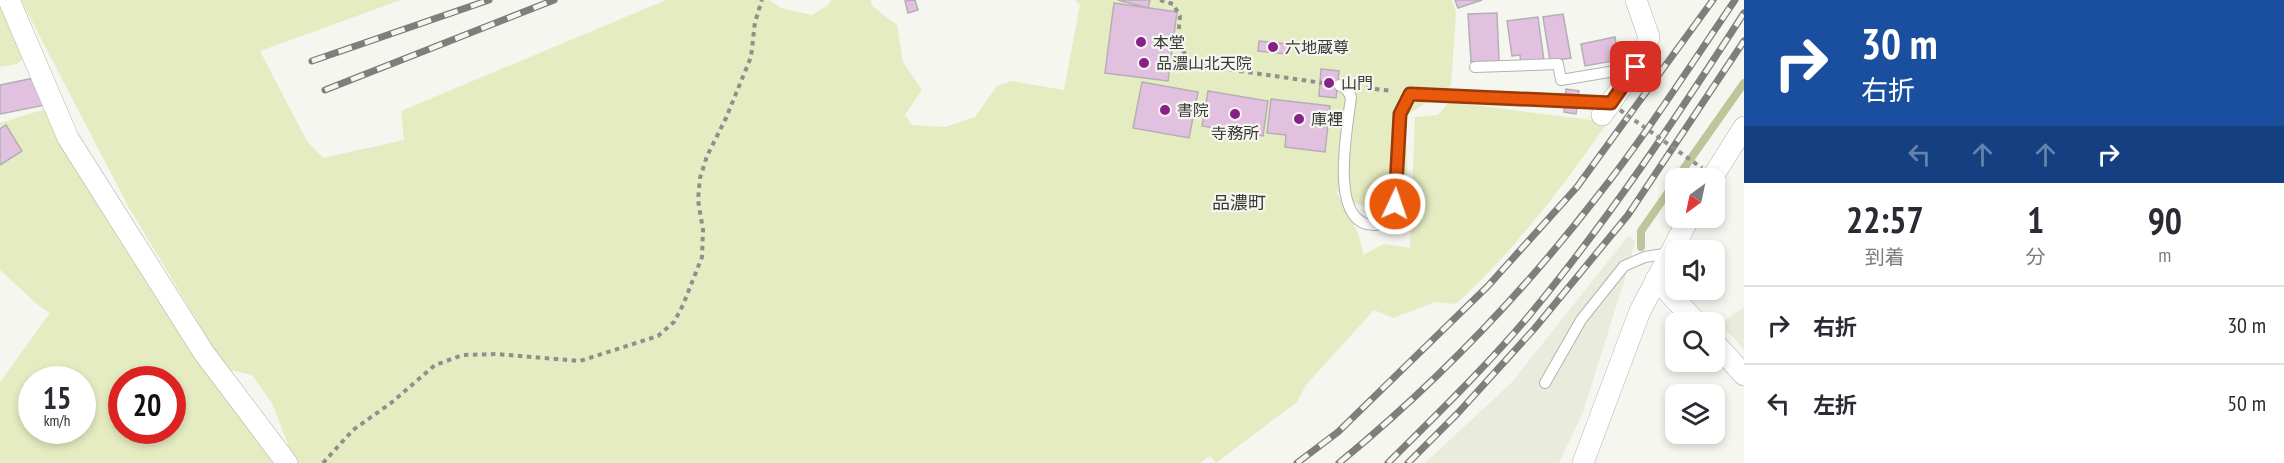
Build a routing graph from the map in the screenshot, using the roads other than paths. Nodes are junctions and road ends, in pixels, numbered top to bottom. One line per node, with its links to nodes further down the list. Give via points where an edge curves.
1 (9, 0): 16 (street, via 68,138 204,353)
2 (1636, 0): 4 (street, via 1648,36)
3 (1475, 67): 4 (lane, via 1558,64 1561,80)
4 (1636, 67): 6 (street)
5 (1339, 85): 6 (lane, via 1350,97 1342,188 1355,217 1374,225 1384,222 1395,204 1400,114 1410,94)
6 (1611, 109)
7 (1744, 127): 8 (street)
8 (1711, 168)
9 (1665, 254): 15 (lane, via 1624,266 1581,320)
10 (1665, 262): 11 (street)
11 (1656, 279): 12 (street); 17 (street, via 1640,310)
12 (1687, 312)
13 (1725, 354): 14 (street)
14 (1744, 375)
15 (1545, 383)
16 (287, 463)
17 (1583, 463)

